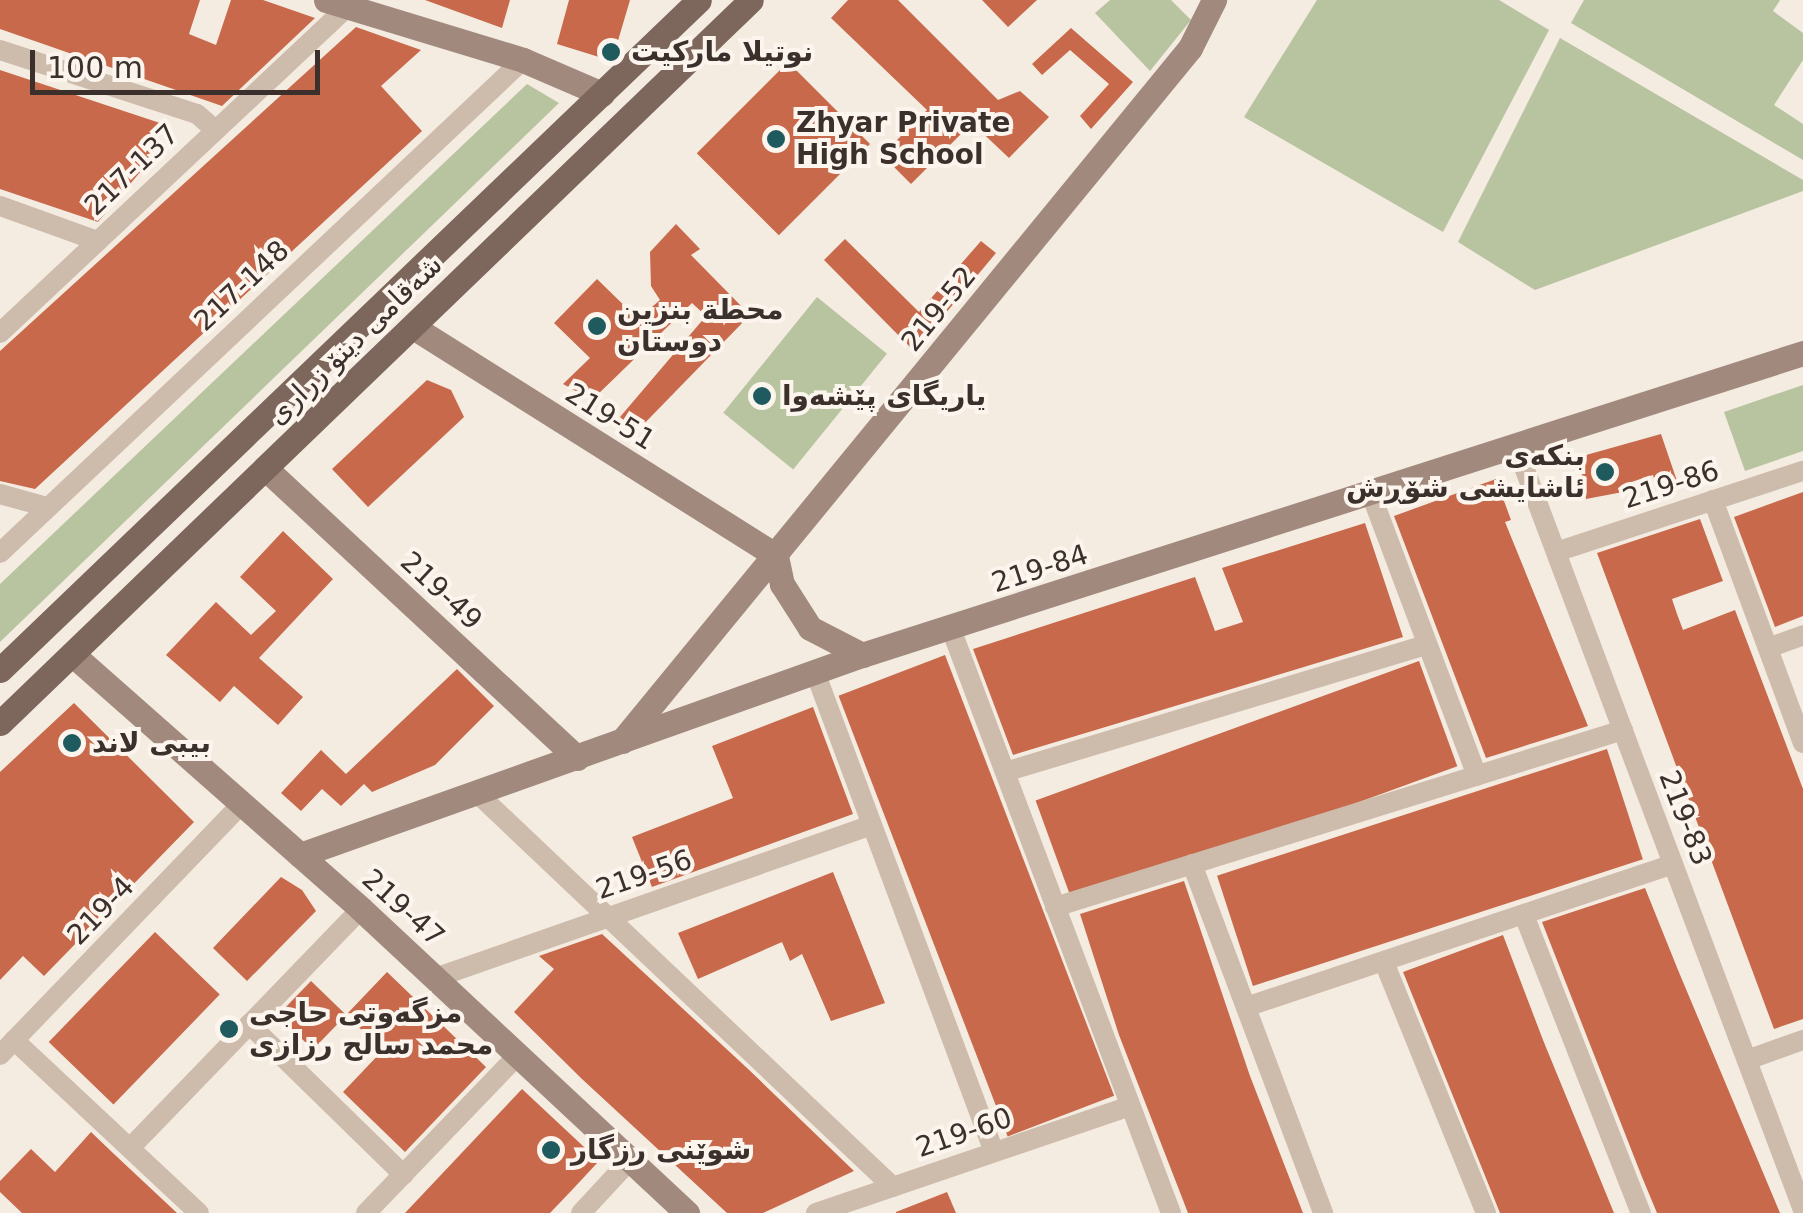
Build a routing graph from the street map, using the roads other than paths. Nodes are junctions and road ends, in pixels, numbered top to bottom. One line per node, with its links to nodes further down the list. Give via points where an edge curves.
1 (699, 0): 7 (main road, شەقامی دینۆ زراری)
2 (751, 0): 11 (main road, شەقامی دینۆ زراری)
3 (1214, 0): 23 (street, 219-52, via 1190,48)
4 (337, 4): 6 (street); 8 (street, 217-137)
5 (0, 50): 8 (street, via 196,114)
6 (523, 60): 7 (street); 20 (street, 217-148)
7 (602, 94): 30 (main road, شەقامی دینۆ زراری)
8 (214, 130): 10 (street, 217-137)
9 (0, 206): 10 (street)
10 (98, 241): 12 (street, 217-137)
11 (413, 327): 15 (main road, شەقامی دینۆ زراری); 23 (street, 219-51)
12 (0, 333)
13 (1803, 353): 14 (street, 219-84)
14 (1516, 446): 18 (street, 219-84); 22 (street, 219-83)
15 (266, 468): 28 (main road, شەقامی دینۆ زراری); 36 (street, 219-49)
16 (1803, 471): 19 (street, 219-86)
17 (0, 494): 20 (street)
18 (1371, 494): 24 (street, 219-84); 26 (street)
19 (1713, 500): 22 (street, 219-86); 27 (street)
20 (47, 507): 21 (street, 217-148)
21 (0, 552)
22 (1556, 552): 33 (street, 219-83)
23 (776, 556): 29 (street, via 782,584 810,628); 34 (street, 219-52)
24 (950, 629): 29 (street, 219-84); 37 (street)
25 (1803, 635): 27 (street)
26 (1425, 644): 37 (street); 38 (street)
27 (1768, 648): 35 (street)
28 (72, 654): 32 (main road, شەقامی دینۆ زراری); 40 (street, 219-47)
29 (862, 655): 31 (street, 219-84)
30 (0, 670)
31 (815, 672): 34 (street, 219-84); 41 (street)
32 (0, 723)
33 (1623, 730): 38 (street); 44 (street, 219-83)
34 (622, 741): 36 (street, 219-84)
35 (1803, 743)
36 (577, 758): 39 (street, 219-84)
37 (1004, 772): 45 (street)
38 (1477, 776): 43 (street)
39 (477, 793): 42 (street, 219-84); 48 (street)
40 (241, 805): 42 (street, 219-47); 54 (street, 219-4)
41 (871, 825): 48 (street, 219-56); 59 (street)
42 (300, 856): 46 (street, 219-47)
43 (1192, 864): 45 (street); 51 (street)
44 (1673, 864): 47 (street); 56 (street, 219-83)
45 (1056, 907): 57 (street)
46 (362, 910): 50 (street, 219-47); 52 (street)
47 (1524, 915): 49 (street); 72 (street)
48 (609, 917): 50 (street, 219-56); 62 (street)
49 (1384, 962): 51 (street); 71 (street)
50 (436, 978): 55 (street, 219-47)
51 (1246, 1007): 70 (street)
52 (249, 1024): 58 (street); 61 (street)
53 (1803, 1040): 56 (street)
54 (7, 1047): 58 (street)
55 (518, 1056): 60 (street, 219-47); 61 (street)
56 (1746, 1060): 63 (street, 219-83)
57 (1130, 1106): 59 (street, 219-60); 69 (street)
58 (130, 1148): 64 (street)
59 (994, 1152): 62 (street, 219-60)
60 (630, 1160): 66 (street); 67 (street, 219-47)
61 (404, 1174): 65 (street)
62 (893, 1187): 68 (street, 219-60)
63 (1802, 1204)
64 (199, 1213)
65 (366, 1213)
66 (581, 1213)
67 (687, 1213)
68 (816, 1213)
69 (1170, 1213)
70 (1323, 1213)
71 (1486, 1213)
72 (1641, 1213)

